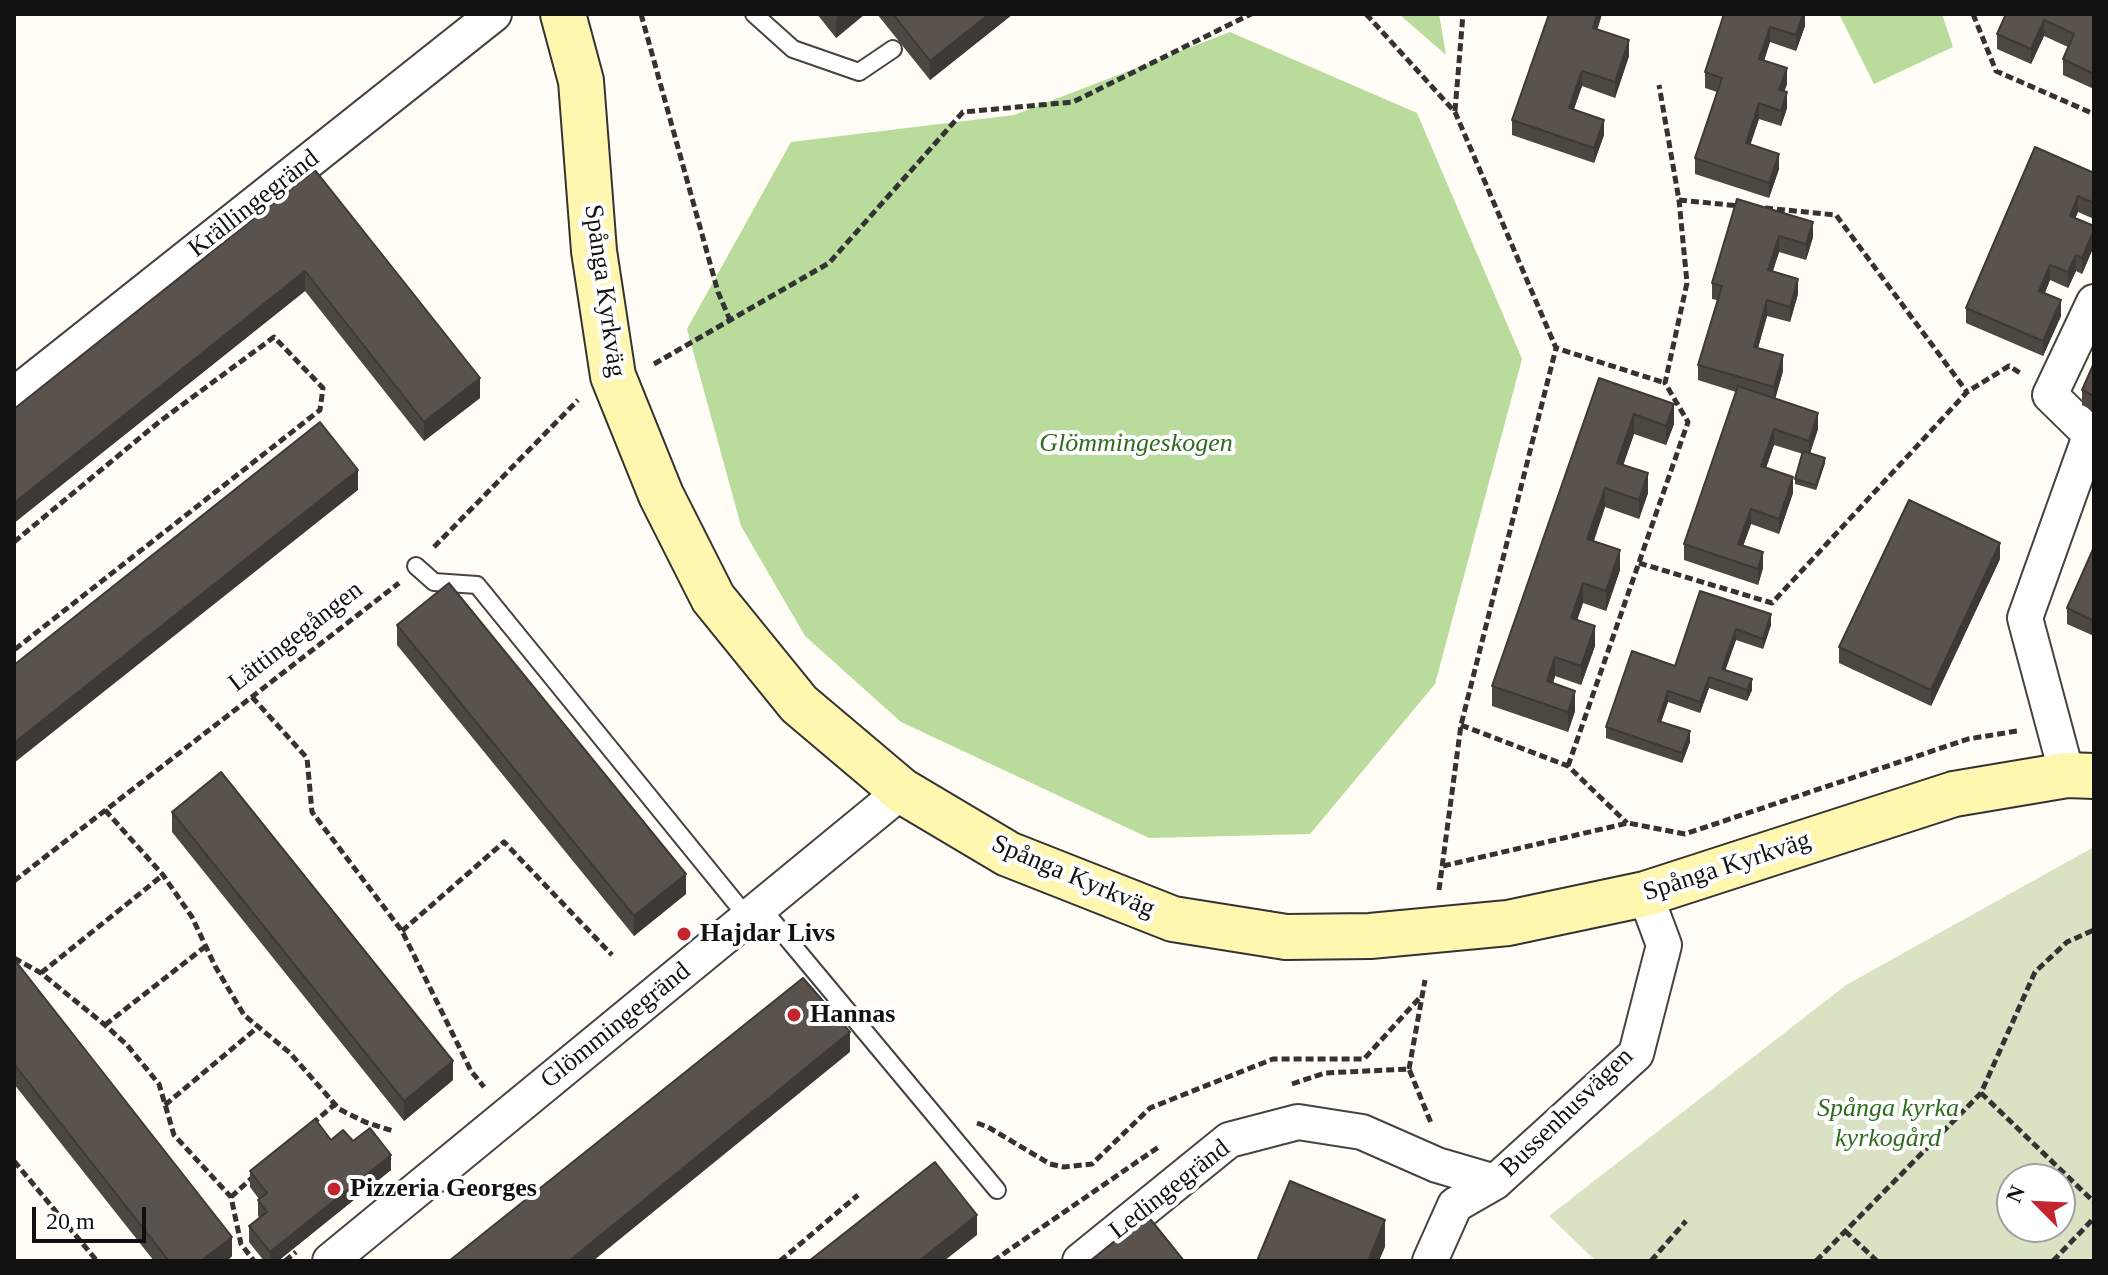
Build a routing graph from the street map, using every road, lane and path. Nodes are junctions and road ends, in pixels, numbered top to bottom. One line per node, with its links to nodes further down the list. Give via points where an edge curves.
1 (494, 14): 22 (street, Krällingegränd)
2 (563, 14): 35 (street, Spånga Kyrkväg, via 581,81 594,251 613,376 661,495 713,598 799,704)
3 (641, 14): 17 (path)
4 (754, 14): 9 (lane, via 793,49 859,72)
5 (1251, 14): 17 (path, via 1073,102 963,112 829,263)
6 (1366, 14): 11 (path)
7 (1463, 14): 11 (path)
8 (1973, 14): 12 (path, via 1996,71)
9 (893, 49)
10 (1659, 85): 13 (path)
11 (1455, 112): 18 (path)
12 (2094, 114)
13 (1679, 200): 14 (path); 20 (path, via 1687,283)
14 (1742, 206)
15 (1758, 208): 21 (path, via 1836,215)
16 (2094, 302): 23 (street)
17 (730, 320): 19 (path)
18 (1556, 348): 20 (path); 31 (path)
19 (654, 364)
20 (1665, 383): 27 (path, via 1688,422)
21 (1967, 392): 23 (path, via 2009,366); 27 (path, via 1772,603)
22 (14, 395)
23 (2050, 395): 25 (street, Spånga Kyrkväg)
24 (579, 399): 28 (path, Lättingegången)
25 (2092, 437): 32 (street, Spånga Kyrkväg, via 2025,618)
26 (14, 542): 29 (path, via 159,422 274,337 323,388 320,410)
27 (1639, 563): 33 (path)
28 (416, 566): 30 (path, Lättingegången); 43 (lane, via 434,582 477,585)
29 (14, 650)
30 (252, 697): 36 (path, Lättingegången); 45 (path, via 307,758 312,812)
31 (1461, 725): 33 (path); 38 (path)
32 (2054, 725): 34 (street, Spånga Kyrkväg); 37 (path, via 1968,739 1685,834)
33 (1568, 766): 37 (path)
34 (2080, 775): 41 (street, Spånga Kyrkväg, via 1954,794)
35 (902, 791): 41 (street, Spånga Kyrkväg, via 1008,854 1173,919 1286,937 1370,936 1508,923); 43 (street, Glömmingegränd)
36 (105, 810): 39 (path); 40 (path, Lättingegången)
37 (1628, 823): 38 (path)
38 (1443, 866): 42 (path)
39 (163, 875): 46 (path); 49 (path)
40 (14, 881)
41 (1645, 894): 64 (street, Bussenhusvägen, via 1664,945 1636,1054)
42 (1438, 898)
43 (754, 913): 65 (lane); 74 (street, Glömmingegränd)
44 (2094, 930): 55 (path, via 2067,942 2035,972)
45 (402, 931): 47 (path, via 504,842); 56 (path, via 471,1071)
46 (206, 946): 52 (path); 53 (path, via 244,1015)
47 (612, 955)
48 (14, 958): 49 (path)
49 (41, 973): 52 (path)
50 (1425, 980): 51 (path)
51 (1423, 994): 54 (path); 61 (path, via 1364,1059 1273,1059 1150,1108 1092,1164 1050,1164)
52 (105, 1025): 58 (path, via 159,1084)
53 (258, 1027): 57 (path, via 290,1053); 58 (path)
54 (1409, 1069)
55 (1981, 1093): 68 (path); 71 (path)
56 (492, 1097)
57 (335, 1104): 59 (path); 60 (path)
58 (165, 1105): 67 (path, via 174,1135)
59 (312, 1125)
60 (393, 1131)
61 (1011, 1141)
62 (14, 1161): 72 (path)
63 (266, 1166): 67 (path)
64 (1495, 1182): 76 (street, Ledingegränd, via 1437,1165 1362,1132 1298,1122 1229,1140); 77 (street, Bussenhusvägen, via 1455,1205)
65 (997, 1190)
66 (858, 1195): 75 (path)
67 (231, 1197): 73 (path, via 241,1244)
68 (2094, 1202)
69 (2094, 1218): 81 (path)
70 (1686, 1221): 78 (path)
71 (1845, 1231): 79 (path); 80 (path)
72 (97, 1261)
73 (254, 1261)
74 (330, 1261)
75 (780, 1261)
76 (1080, 1261)
77 (1430, 1261)
78 (1651, 1261)
79 (1816, 1261)
80 (1877, 1261)
81 (2053, 1261)

